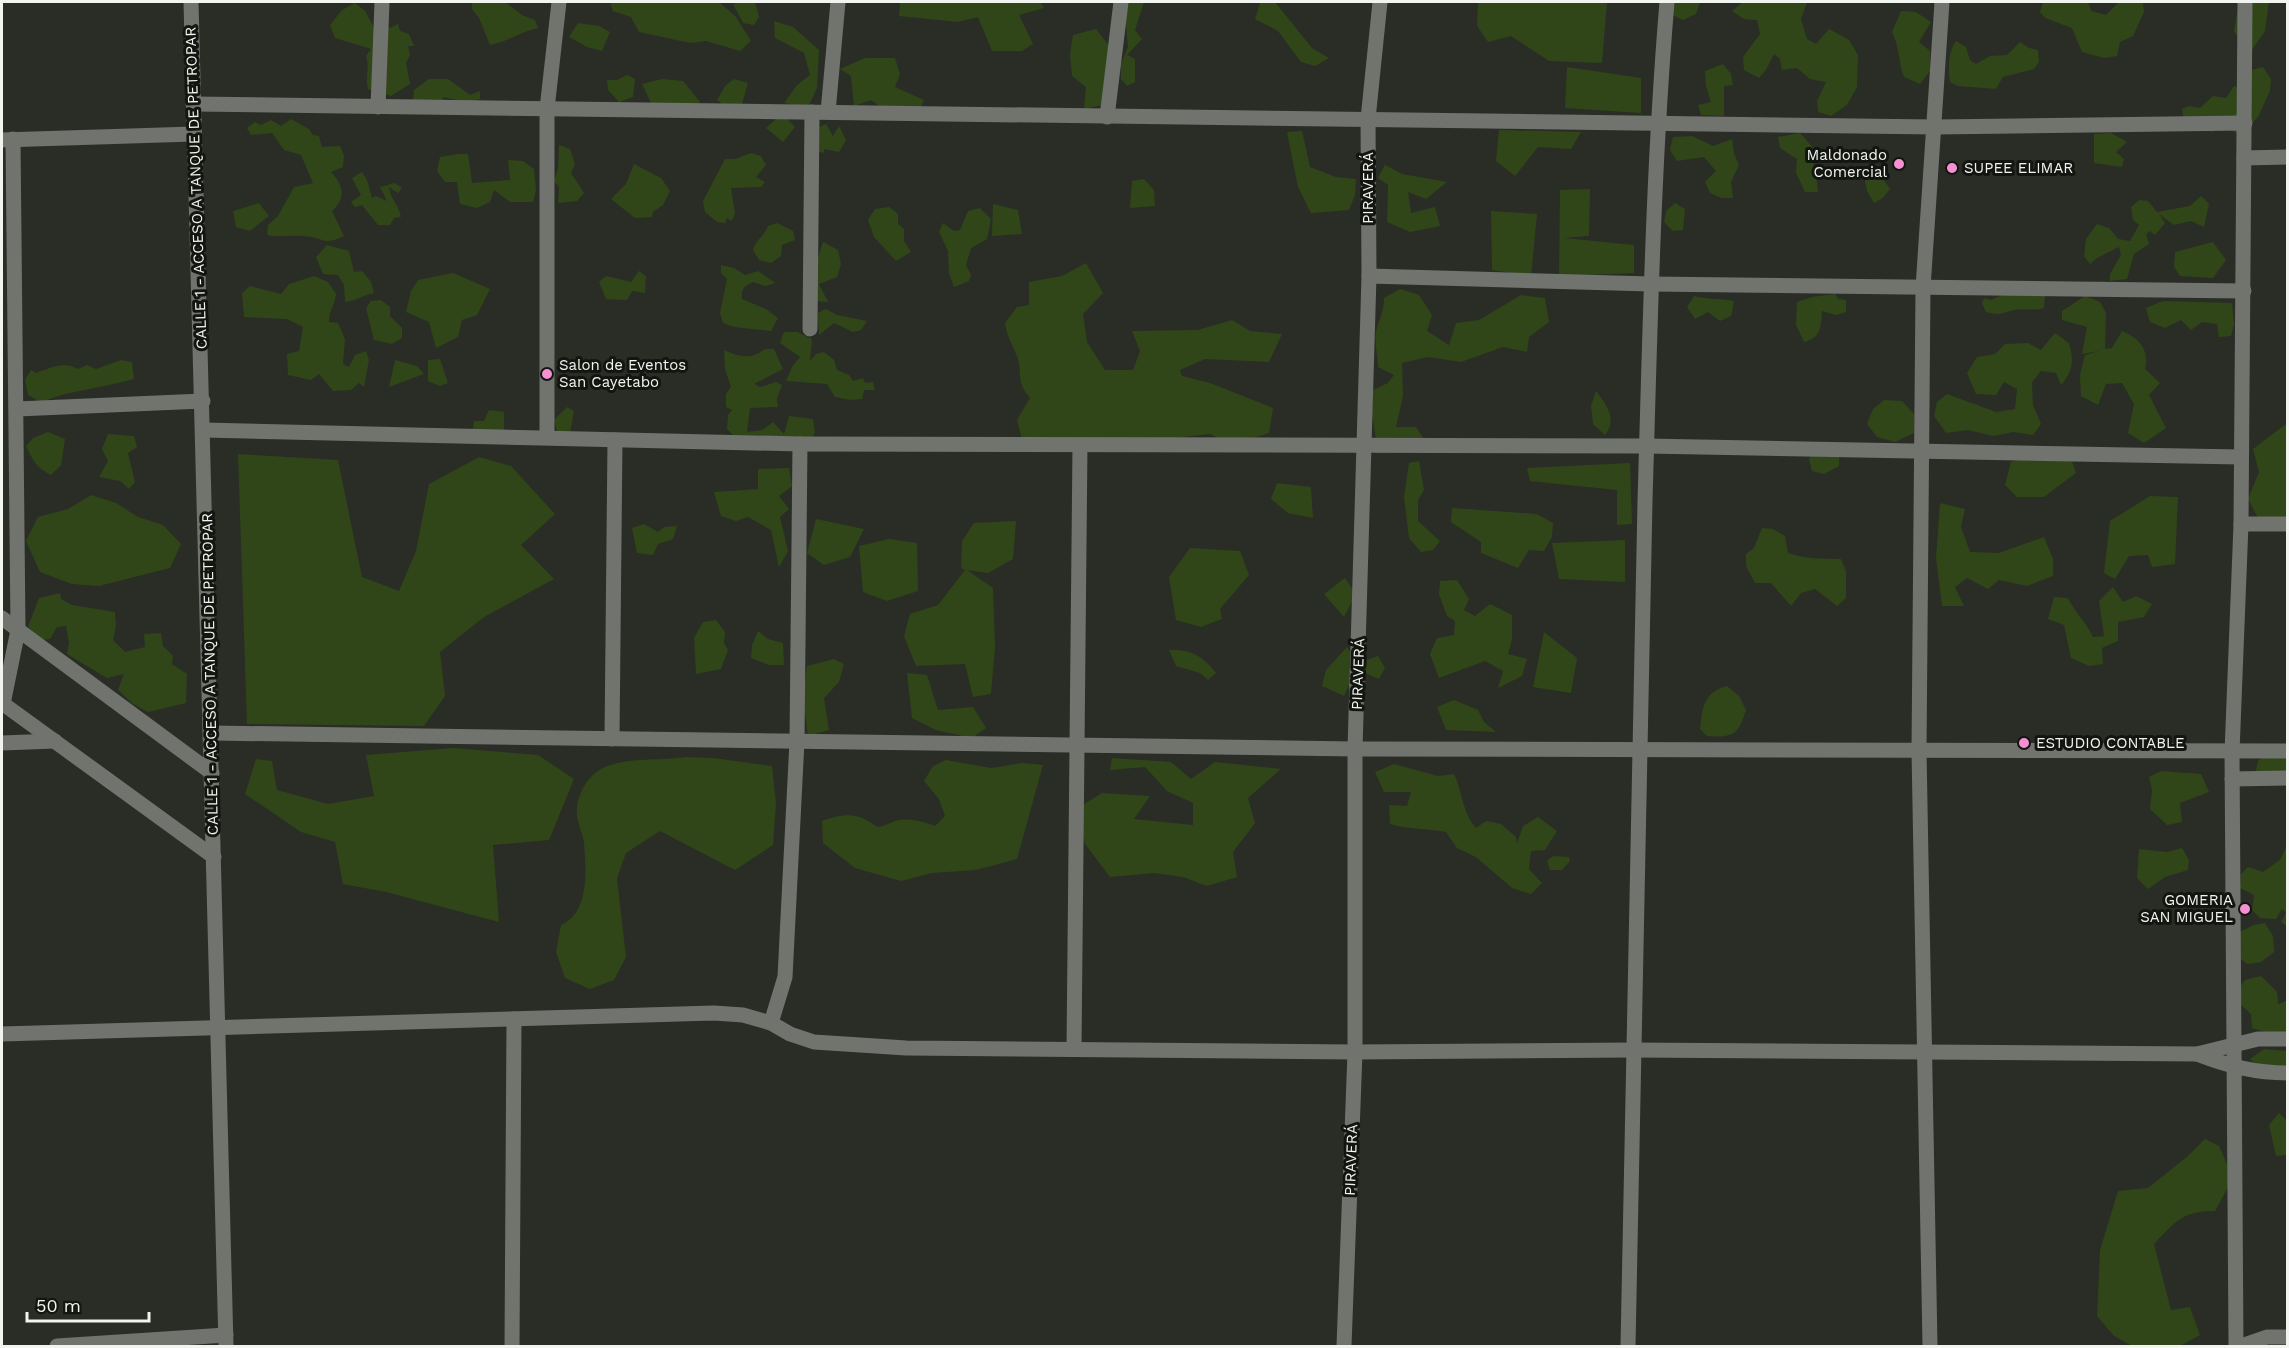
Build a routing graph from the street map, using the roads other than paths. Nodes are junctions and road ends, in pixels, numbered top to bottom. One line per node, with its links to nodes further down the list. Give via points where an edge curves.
1 (191, 2): 10 (street, CALLE 1 - ACCESO A TANQUE DE PETROPAR)
2 (382, 2): 11 (street)
3 (559, 2): 12 (street)
4 (838, 2): 14 (street)
5 (1121, 2): 15 (street)
6 (1380, 2): 16 (street, PIRAVERÁ)
7 (1667, 2): 17 (street)
8 (1942, 2): 19 (street)
9 (2245, 2): 18 (street)
10 (193, 104): 11 (street); 20 (street, CALLE 1 - ACCESO A TANQUE DE PETROPAR)
11 (378, 106): 12 (street)
12 (547, 109): 13 (street); 32 (street)
13 (812, 112): 14 (street); 28 (street)
14 (828, 112): 15 (street)
15 (1107, 117): 16 (street)
16 (1368, 119): 17 (street); 24 (street, PIRAVERÁ)
17 (1657, 122): 19 (street); 25 (street)
18 (2245, 123): 19 (street); 23 (street)
19 (1935, 127): 26 (street)
20 (194, 134): 21 (street); 29 (street, CALLE 1 - ACCESO A TANQUE DE PETROPAR)
21 (7, 140): 30 (street)
22 (2288, 157): 23 (street)
23 (2244, 158): 27 (street)
24 (1369, 276): 25 (street); 34 (street, PIRAVERÁ)
25 (1651, 284): 26 (street); 37 (street)
26 (1923, 288): 27 (street); 38 (street)
27 (2244, 291): 39 (street)
28 (810, 329)
29 (203, 401): 30 (street); 31 (street, CALLE 1 - ACCESO A TANQUE DE PETROPAR)
30 (16, 409): 43 (street)
31 (204, 430): 32 (street); 45 (street, CALLE 1 - ACCESO A TANQUE DE PETROPAR)
32 (547, 437): 33 (street)
33 (615, 440): 35 (street); 46 (street)
34 (1365, 443): 36 (street); 37 (street); 51 (street, PIRAVERÁ)
35 (800, 444): 36 (street); 48 (street)
36 (1080, 445): 50 (street)
37 (1646, 446): 38 (street); 52 (street)
38 (1922, 449): 39 (street); 53 (street)
39 (2241, 457): 40 (street)
40 (2241, 524): 41 (street); 54 (street)
41 (2288, 524)
42 (2, 618): 43 (street)
43 (18, 630): 44 (street); 56 (street)
44 (2, 703): 47 (street)
45 (211, 733): 46 (street); 56 (street, CALLE 1 - ACCESO A TANQUE DE PETROPAR)
46 (612, 739): 48 (street)
47 (55, 741): 49 (street); 59 (street)
48 (797, 741): 50 (street); 61 (street, via 785,977)
49 (2, 743)
50 (1077, 746): 51 (street); 66 (street)
51 (1355, 749): 52 (street); 68 (street, PIRAVERÁ)
52 (1638, 751): 53 (street); 67 (street)
53 (1919, 751): 54 (street); 69 (street)
54 (2232, 752): 55 (street); 58 (street)
55 (2288, 752)
56 (212, 773): 59 (street, CALLE 1 - ACCESO A TANQUE DE PETROPAR)
57 (2288, 778): 58 (street)
58 (2232, 779): 65 (street)
59 (214, 857): 62 (street, CALLE 1 - ACCESO A TANQUE DE PETROPAR)
60 (514, 1019): 61 (street, via 714,1013 743,1015); 62 (street); 76 (street)
61 (771, 1023): 66 (street, via 814,1042 906,1048)
62 (218, 1027): 63 (street); 74 (street, CALLE 1 - ACCESO A TANQUE DE PETROPAR)
63 (2, 1034)
64 (2288, 1039): 65 (street, via 2258,1039)
65 (2233, 1046): 70 (street); 71 (street)
66 (1074, 1048): 68 (street)
67 (1633, 1050): 68 (street); 69 (street); 78 (street)
68 (1355, 1052): 77 (street, PIRAVERÁ)
69 (1923, 1053): 70 (street); 79 (street)
70 (2198, 1054): 71 (street)
71 (2233, 1068): 72 (street); 80 (street)
72 (2288, 1073)
73 (2288, 1337): 81 (street, via 2267,1337)
74 (226, 1341): 75 (street)
75 (57, 1347)
76 (512, 1347)
77 (1344, 1347)
78 (1628, 1347)
79 (1930, 1347)
80 (2235, 1347)
81 (2241, 1347)

